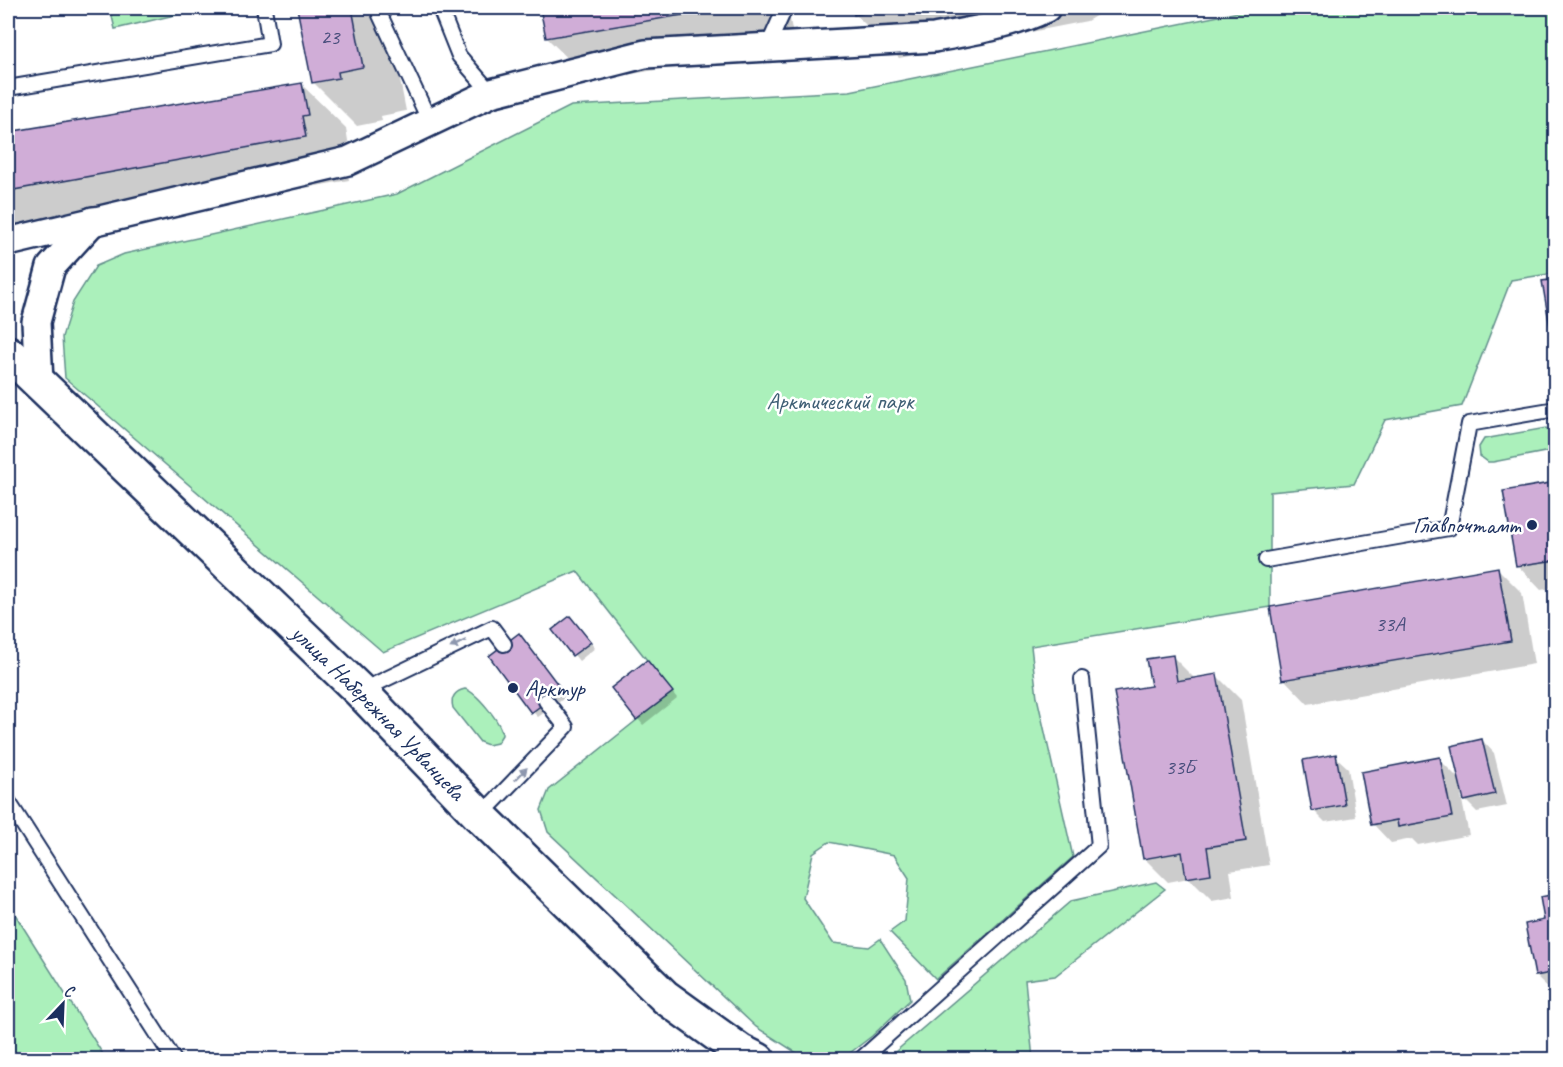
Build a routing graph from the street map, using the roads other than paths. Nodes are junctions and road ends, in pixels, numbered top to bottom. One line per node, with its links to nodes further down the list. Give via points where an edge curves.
1 (264, 8): 7 (lane, via 270,44)
2 (379, 8): 9 (lane)
3 (443, 8): 8 (lane, via 459,56)
4 (785, 8): 6 (lane)
5 (1046, 8): 6 (street, via 980,30 934,38)
6 (767, 48): 8 (street, via 645,54)
7 (8, 88)
8 (490, 93): 9 (street)
9 (430, 122): 10 (street, via 348,161)
10 (93, 221): 11 (street); 13 (street, via 51,267 36,322)
11 (8, 242)
12 (8, 353): 13 (street, улица Набережная Урванцева)
13 (39, 382): 18 (street, улица Набережная Урванцева)
14 (1556, 409): 15 (lane, via 1469,424 1449,528)
15 (1266, 560)
16 (504, 644): 18 (lane, one-way to 18, via 492,628)
17 (1082, 679): 24 (lane, via 1100,846)
18 (360, 691): 21 (street, улица Набережная Урванцева)
19 (546, 702): 21 (lane, one-way to 19, via 566,727)
20 (8, 801): 22 (lane)
21 (480, 816): 23 (street, улица Набережная Урванцева, via 664,997 740,1051)
22 (174, 1059)
23 (758, 1059)
24 (860, 1059)

